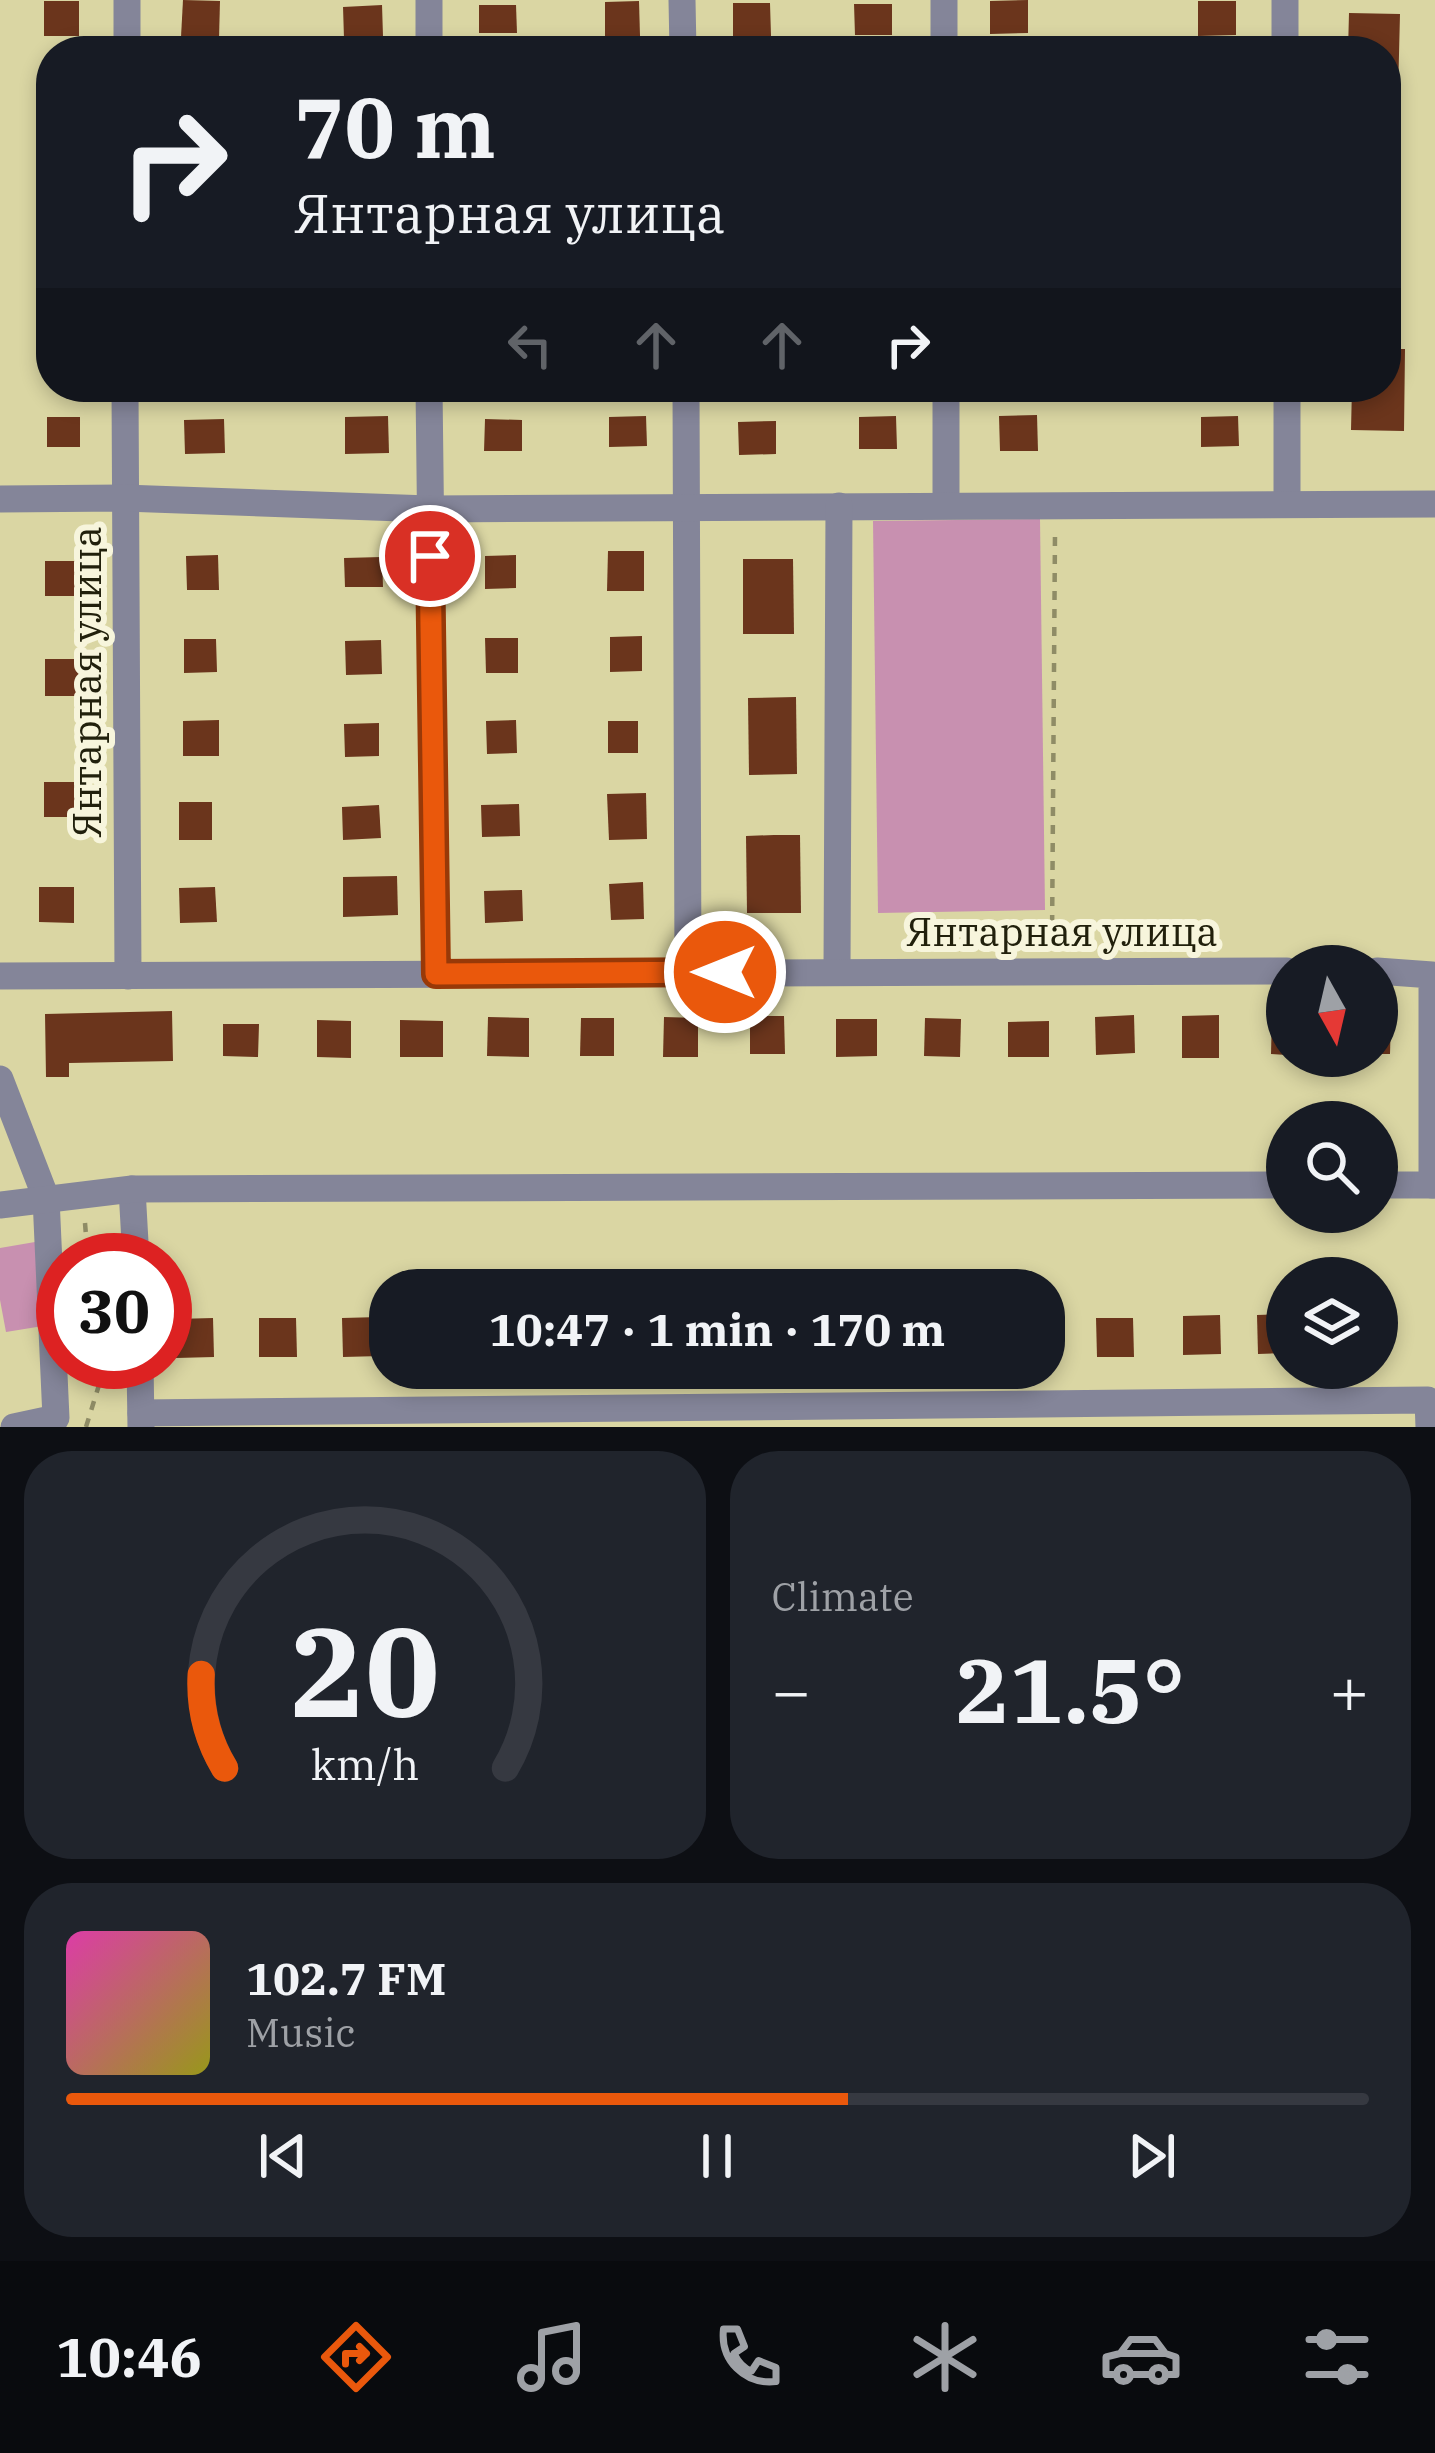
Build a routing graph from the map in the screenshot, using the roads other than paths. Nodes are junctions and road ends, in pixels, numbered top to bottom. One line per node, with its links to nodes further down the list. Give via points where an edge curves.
1 (127, 0): 6 (street)
2 (429, 0): 7 (street)
3 (682, 0): 8 (street)
4 (944, 0): 9 (street)
5 (1285, 0): 10 (street)
6 (127, 36)
7 (429, 36)
8 (683, 36)
9 (944, 36)
10 (1285, 36)
11 (125, 402): 16 (street, Янтарная улица)
12 (429, 402): 23 (street)
13 (686, 402): 22 (street)
14 (946, 402): 20 (street)
15 (1287, 402): 18 (street)
16 (124, 498): 17 (street); 23 (street); 31 (street, Янтарная улица)
17 (0, 499)
18 (1287, 502): 19 (street); 20 (street)
19 (1435, 504)
20 (946, 505): 21 (street)
21 (839, 506): 22 (street); 25 (street)
22 (687, 507): 23 (street); 26 (street)
23 (429, 509): 28 (street)
24 (1266, 970): 25 (street, Янтарная улица)
25 (837, 971): 26 (street, Янтарная улица)
26 (688, 972): 28 (street, Янтарная улица)
27 (1398, 972): 29 (street)
28 (436, 974): 31 (street, Янтарная улица)
29 (1432, 975): 34 (street)
30 (0, 976): 31 (street, Янтарная улица)
31 (128, 976)
32 (0, 1079): 37 (street)
33 (1398, 1185): 34 (street)
34 (1434, 1185)
35 (1266, 1186): 36 (street)
36 (132, 1189): 37 (street); 39 (street)
37 (46, 1198): 38 (street); 43 (street, via 56,1418)
38 (0, 1205)
39 (134, 1233)
40 (140, 1389): 42 (street)
41 (1429, 1413): 42 (street)
42 (141, 1420)
43 (14, 1427)

